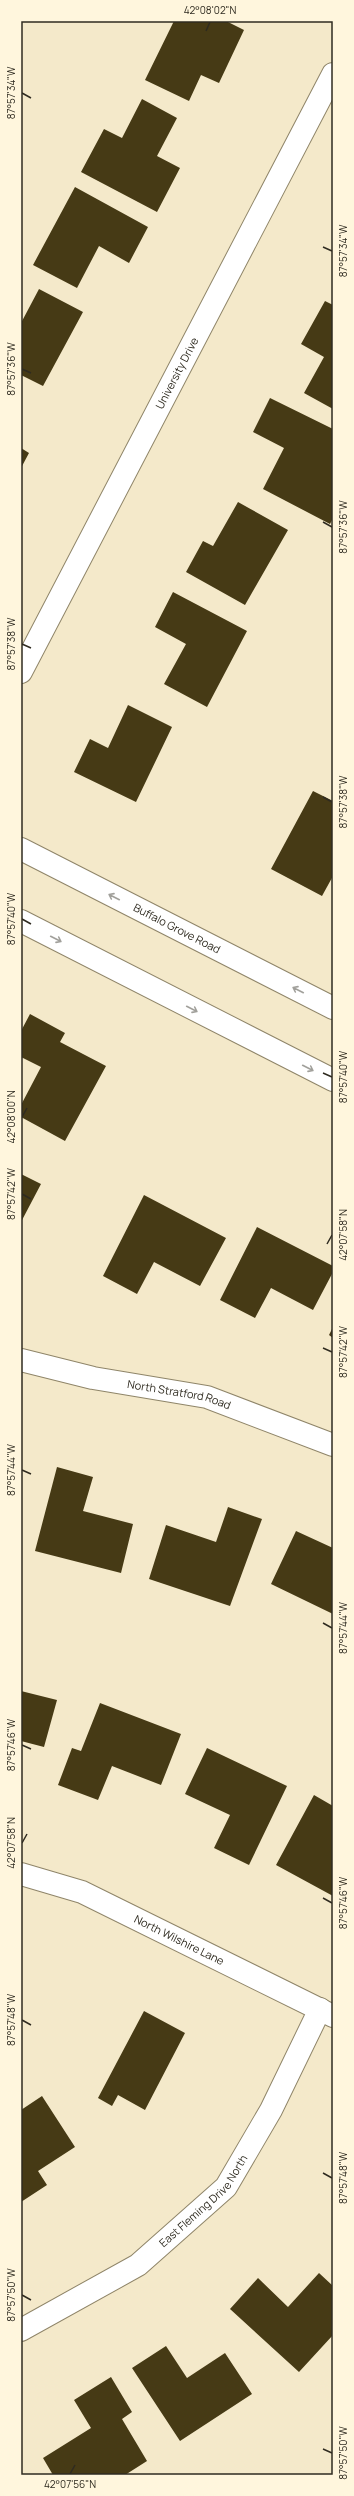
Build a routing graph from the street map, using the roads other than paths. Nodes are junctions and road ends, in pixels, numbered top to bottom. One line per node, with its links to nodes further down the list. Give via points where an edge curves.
1 (333, 74): 2 (street, University Drive)
2 (21, 672)
3 (21, 849): 5 (street, Buffalo Grove Road, one-way to 3)
4 (21, 922): 6 (street, one-way to 6)
5 (333, 1008)
6 (333, 1080)
7 (21, 1360): 8 (street, North Stratford Road, via 93,1378 206,1397)
8 (333, 1445)
9 (21, 1874): 10 (street, North Wilshire Lane, via 82,1892)
10 (327, 2013): 11 (street, East Fleming Drive North, via 226,2187 138,2265)
11 (21, 2330)

